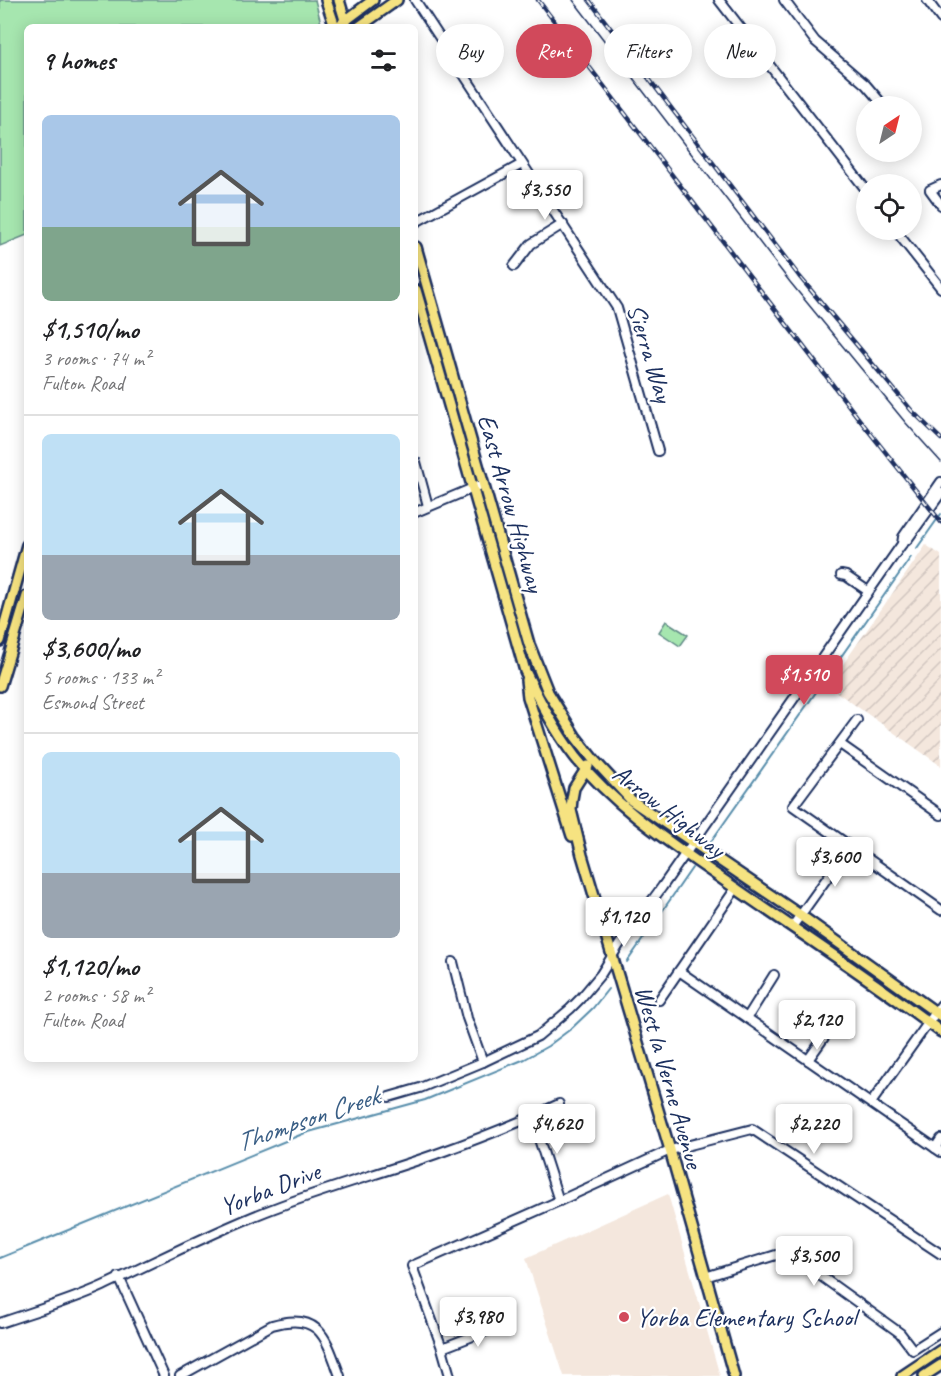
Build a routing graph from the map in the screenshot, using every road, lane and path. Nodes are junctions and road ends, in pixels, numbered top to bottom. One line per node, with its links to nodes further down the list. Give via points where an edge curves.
1 (326, 0): 10 (main road)
2 (339, 0): 11 (main road)
3 (373, 0): 12 (main road)
4 (397, 0): 13 (main road)
5 (415, 0): 15 (street, Sierra Way)
6 (719, 0): 16 (street)
7 (784, 0): 14 (street, via 816,41)
8 (927, 0): 9 (street)
9 (941, 19)
10 (340, 24)
11 (341, 24)
12 (343, 24)
13 (363, 24)
14 (875, 96)
15 (522, 164): 19 (street); 20 (street, Sierra Way)
16 (856, 177)
17 (941, 185): 18 (street, via 930,190)
18 (941, 205)
19 (418, 221)
20 (562, 224): 23 (street, via 531,244); 26 (street, Sierra Way, via 617,308)
21 (903, 240): 24 (street)
22 (418, 254): 29 (main road, East Arrow Highway)
23 (514, 266)
24 (941, 288)
25 (418, 297): 30 (main road, Arrow Highway)
26 (658, 451)
27 (418, 469): 32 (street)
28 (941, 482): 34 (street)
29 (484, 484): 30 (street); 40 (main road, East Arrow Highway)
30 (472, 489): 32 (street); 41 (main road, Arrow Highway)
31 (941, 493): 34 (street)
32 (428, 506): 33 (street)
33 (418, 511)
34 (902, 544): 37 (street)
35 (24, 556): 39 (main road)
36 (841, 574): 37 (street)
37 (868, 591): 48 (street)
38 (24, 606): 42 (main road)
39 (0, 641)
40 (537, 666): 41 (street); 45 (main road, East Arrow Highway, via 558,710)
41 (525, 671): 46 (main road, Arrow Highway, via 553,725); 51 (main road, via 528,697 576,849)
42 (0, 686)
43 (857, 720): 44 (street)
44 (840, 744): 47 (street); 49 (street, via 793,806)
45 (593, 759): 46 (main road, West la Verne Avenue); 48 (main road, Arrow Highway, via 631,801)
46 (586, 769): 50 (main road, Arrow Highway, via 626,809); 51 (main road, West la Verne Avenue, via 574,788 572,810)
47 (941, 815)
48 (692, 842): 50 (street); 54 (main road, Arrow Highway)
49 (850, 846): 53 (street); 54 (street)
50 (685, 853): 52 (main road, Arrow Highway); 56 (street)
51 (582, 855): 56 (main road, West la Verne Avenue)
52 (736, 888): 55 (main road, Arrow Highway); 58 (street)
53 (941, 910)
54 (800, 915): 55 (street); 61 (main road, Arrow Highway)
55 (792, 927): 64 (main road, Arrow Highway)
56 (612, 956): 67 (street, via 580,999 548,1029); 73 (main road, West la Verne Avenue)
57 (453, 962): 67 (street)
58 (679, 971): 60 (street); 62 (street)
59 (774, 975): 62 (street)
60 (659, 1000)
61 (939, 1011): 64 (street)
62 (747, 1018): 66 (street)
63 (835, 1022): 66 (street)
64 (928, 1022): 65 (main road, Arrow Highway); 69 (street)
65 (941, 1032)
66 (808, 1060): 69 (street)
67 (483, 1062): 68 (street)
68 (389, 1097)
69 (871, 1103): 74 (street)
70 (559, 1104): 71 (street, Yorba Drive)
71 (530, 1118): 75 (street); 77 (street, Yorba Drive, via 437,1154 271,1209)
72 (941, 1139): 74 (street)
73 (669, 1150): 75 (street); 76 (street, via 752,1130); 78 (main road, West la Verne Avenue)
74 (938, 1150)
75 (559, 1201): 82 (street, via 412,1266)
76 (941, 1254)
77 (119, 1277): 79 (street, Yorba Drive, via 65,1302); 86 (street)
78 (705, 1277): 81 (street, via 776,1255 804,1264 900,1333 913,1350); 90 (main road, West la Verne Avenue)
79 (0, 1323)
80 (504, 1324): 82 (street)
81 (941, 1332)
82 (442, 1348): 89 (street)
83 (941, 1350): 85 (main road)
84 (941, 1365): 92 (main road)
85 (913, 1372): 91 (main road)
86 (164, 1376)
87 (180, 1376): 88 (street, via 288,1320 301,1321 318,1330 328,1343)
88 (340, 1376)
89 (450, 1376)
90 (734, 1376)
91 (902, 1376)
92 (924, 1376)

